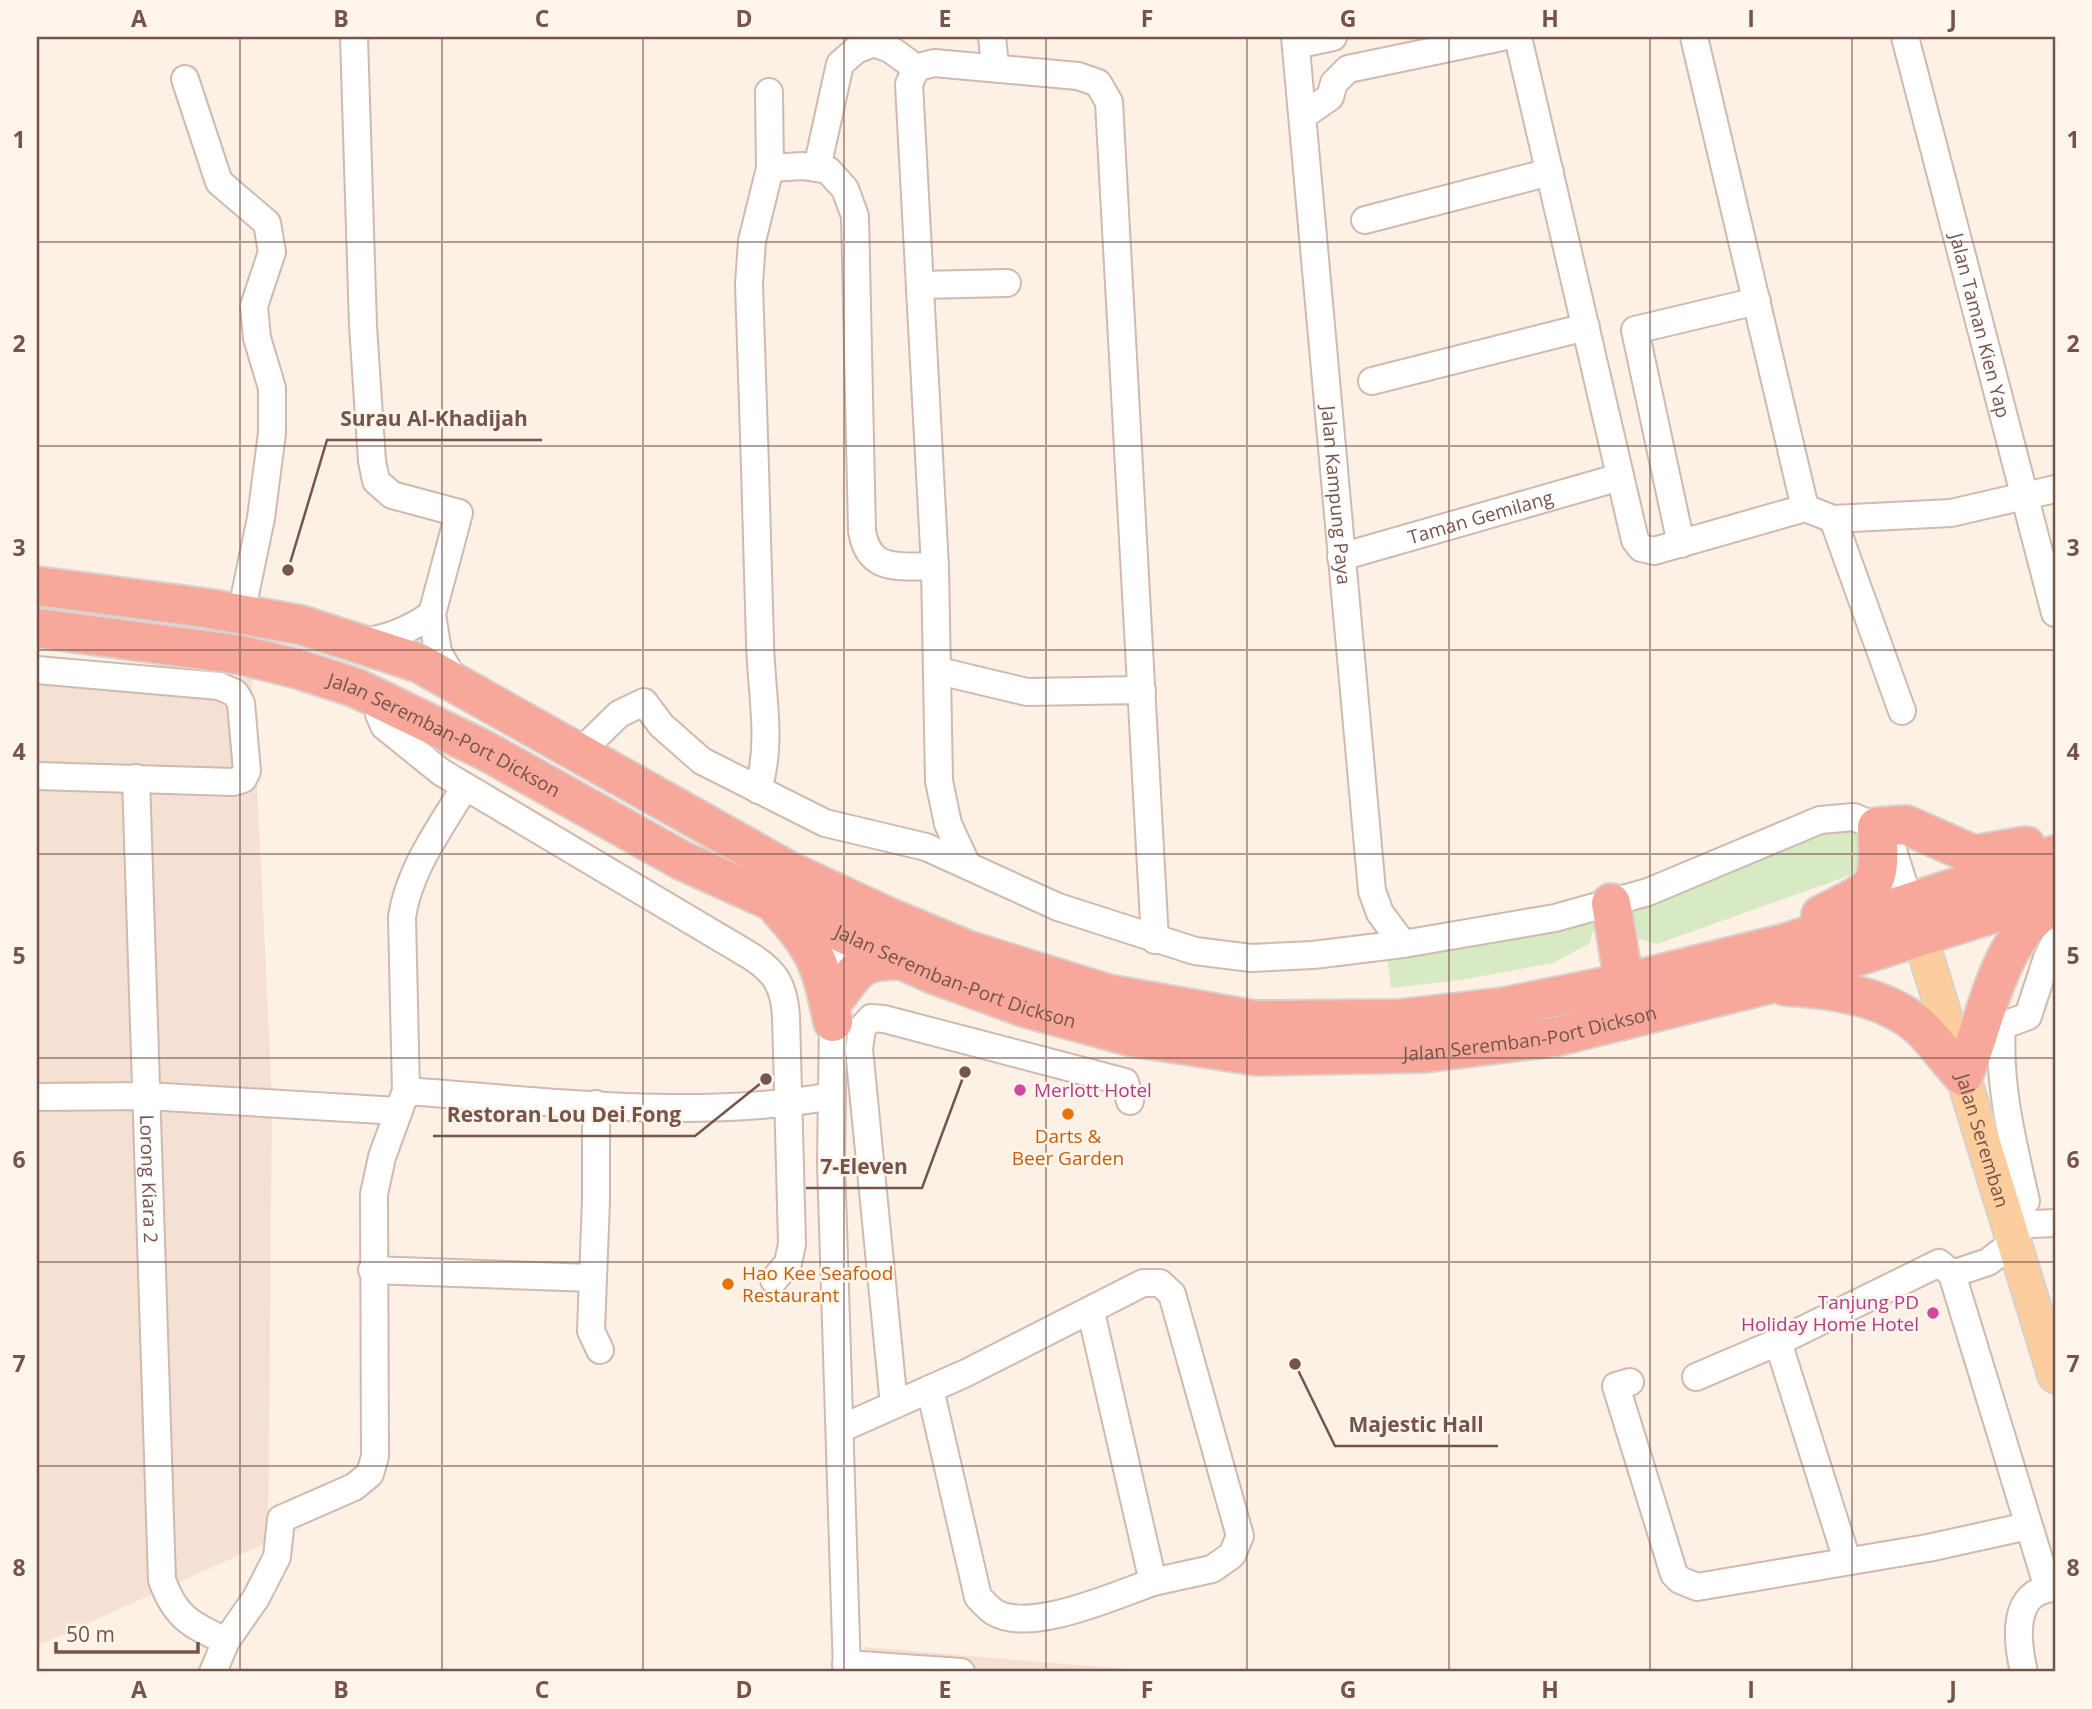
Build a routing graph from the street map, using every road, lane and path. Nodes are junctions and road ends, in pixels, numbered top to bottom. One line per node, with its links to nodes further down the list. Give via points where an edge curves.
1 (355, 37): 34 (street, via 363,326 376,481 392,495 458,513)
2 (992, 37): 9 (street)
3 (1333, 37): 8 (street)
4 (1502, 37): 13 (street, via 1348,69 1334,83 1330,97)
5 (1518, 37): 16 (street)
6 (1695, 37): 20 (street)
7 (1905, 37): 25 (street, Jalan Taman Kien Yap)
8 (1296, 41): 13 (street, Jalan Kampung Paya)
9 (995, 66): 10 (street, via 934,63); 40 (street, via 1078,76 1098,83 1109,102)
10 (916, 68): 14 (street, via 874,43 856,50 841,64); 19 (street, via 909,84)
11 (185, 79): 33 (street, via 219,182 267,223 272,252 254,306 257,338 272,388 272,433 261,518)
12 (769, 92): 15 (street)
13 (1304, 115): 29 (street, Jalan Kampung Paya)
14 (817, 168): 15 (street); 30 (street, via 828,170 845,189 855,216 865,550 872,559 889,565)
15 (769, 169): 47 (street, via 752,242 749,284 760,661 767,727 765,769)
16 (1550, 172): 17 (street); 21 (street)
17 (1365, 220)
18 (1007, 283): 19 (street)
19 (921, 285): 30 (street)
20 (1757, 301): 26 (street); 28 (street, via 1635,330)
21 (1586, 327): 22 (street); 23 (street)
22 (1372, 382)
23 (1620, 477): 28 (street, via 1641,548 1649,551); 29 (street, Taman Gemilang)
24 (2055, 489): 25 (street)
25 (2026, 497): 27 (street, via 1951,513); 32 (street, Jalan Taman Kien Yap)
26 (1805, 508): 27 (street); 28 (street)
27 (1833, 519): 42 (street)
28 (1681, 544)
29 (1341, 557): 62 (street, Jalan Kampung Paya, via 1372,891 1380,913)
30 (935, 567): 38 (street)
31 (37, 586): 33 (highway, Jalan Seremban-Port Dickson)
32 (2055, 613)
33 (241, 614): 36 (highway, Jalan Seremban-Port Dickson, via 301,625)
34 (432, 614): 36 (street, via 382,640); 39 (street, via 438,652)
35 (37, 628): 41 (highway, Jalan Seremban-Port Dickson, via 241,655)
36 (356, 642): 39 (highway, Jalan Seremban-Port Dickson)
37 (37, 670): 45 (street, via 219,686 235,693 241,703 247,771 243,779)
38 (939, 671): 40 (street, via 1027,692); 52 (street, via 939,781 948,824)
39 (454, 680): 43 (highway, Jalan Seremban-Port Dickson)
40 (1142, 690): 59 (street)
41 (380, 698): 46 (street, via 379,714 396,739); 56 (highway, Jalan Seremban-Port Dickson, via 486,751 681,860)
42 (1902, 711)
43 (579, 753): 47 (street, via 619,714 644,702 661,725 702,761); 48 (highway, Jalan Seremban-Port Dickson)
44 (37, 776): 45 (street)
45 (136, 778): 68 (street, Lorong Kiara 2)
46 (464, 788): 71 (street, via 406,892 402,917); 74 (street, via 768,967 780,980 785,998)
47 (758, 790): 52 (street, via 825,823 926,846)
48 (671, 806): 58 (highway, via 688,828 832,908 844,922); 64 (highway, Jalan Seremban-Port Dickson, via 888,917 967,950 1108,994 1254,1020 1399,1019 1504,1007)
49 (1877, 827): 50 (highway, via 1906,825 1975,855); 55 (street, via 1854,817 1820,820); 57 (street, via 1891,844); 61 (highway, via 1880,862 1874,881 1862,895 1804,924)
50 (2055, 840)
51 (2055, 855): 57 (highway)
52 (967, 864): 59 (street, via 1058,907)
53 (2055, 894): 57 (highway)
54 (2055, 902): 67 (highway, via 2036,914 2010,949)
55 (1611, 903): 62 (street, via 1555,918); 64 (highway)
56 (776, 905): 58 (highway, Jalan Seremban-Port Dickson); 66 (highway, via 807,939)
57 (1916, 921): 61 (highway, Jalan Seremban-Port Dickson); 65 (highway, Jalan Seremban-Port Dickson); 67 (main road, Jalan Seremban)
58 (847, 936): 63 (highway, Jalan Seremban-Port Dickson); 66 (street)
59 (1155, 940): 62 (street, via 1251,958)
60 (2055, 942): 78 (street, via 2028,1016 2003,1026 2004,1106 2025,1201)
61 (1786, 943): 64 (highway, Jalan Seremban-Port Dickson)
62 (1403, 944)
63 (901, 960): 65 (highway, Jalan Seremban-Port Dickson, via 1026,1008 1079,1023 1132,1037 1256,1056 1424,1053 1554,1037); 66 (highway, via 875,960 859,966)
64 (1624, 983)
65 (1769, 984): 67 (highway, via 1823,988 1897,1011 1919,1027)
66 (835, 1009): 69 (street)
67 (1963, 1076): 78 (main road, Jalan Seremban)
68 (147, 1096): 70 (street); 71 (street); 96 (street, Lorong Kiara 2, via 162,1580 171,1606 180,1615)
69 (832, 1096): 74 (street); 76 (street)
70 (37, 1097)
71 (402, 1101): 73 (street); 79 (street, via 374,1194)
72 (1130, 1101): 75 (street, via 1125,1082 871,1018 862,1028 859,1049)
73 (596, 1104): 74 (street); 81 (street)
74 (789, 1104): 82 (street, via 792,1244 788,1263)
75 (867, 1160): 76 (street); 90 (street)
76 (831, 1163): 91 (street)
77 (2055, 1223): 78 (street)
78 (2008, 1225): 80 (street, via 1988,1262); 86 (main road, Jalan Seremban)
79 (372, 1270): 81 (street); 96 (street, via 375,1456 370,1474 354,1487 281,1519 276,1557 256,1598)
80 (1952, 1275): 84 (street, via 1940,1263); 92 (street)
81 (593, 1278): 85 (street, via 591,1331)
82 (774, 1280)
83 (1091, 1312): 89 (street); 94 (street); 94 (street, via 1143,1283 1160,1283 1172,1294 1240,1536 1232,1556 1212,1569)
84 (1778, 1342): 87 (street); 93 (street)
85 (600, 1350)
86 (2055, 1376)
87 (1696, 1377)
88 (1630, 1382): 93 (street, via 1616,1386 1674,1574 1680,1580 1698,1587)
89 (930, 1389): 90 (street); 94 (street, via 978,1597 995,1613 1026,1619 1073,1609)
90 (894, 1405): 91 (street)
91 (840, 1429): 97 (street)
92 (2028, 1526): 93 (street); 95 (street)
93 (1847, 1560)
94 (1153, 1582)
95 (2052, 1588): 100 (street, via 2025,1606 2017,1623)
96 (226, 1641): 98 (street)
97 (847, 1668): 99 (street)
98 (213, 1672)
99 (961, 1672)
100 (2024, 1672)

